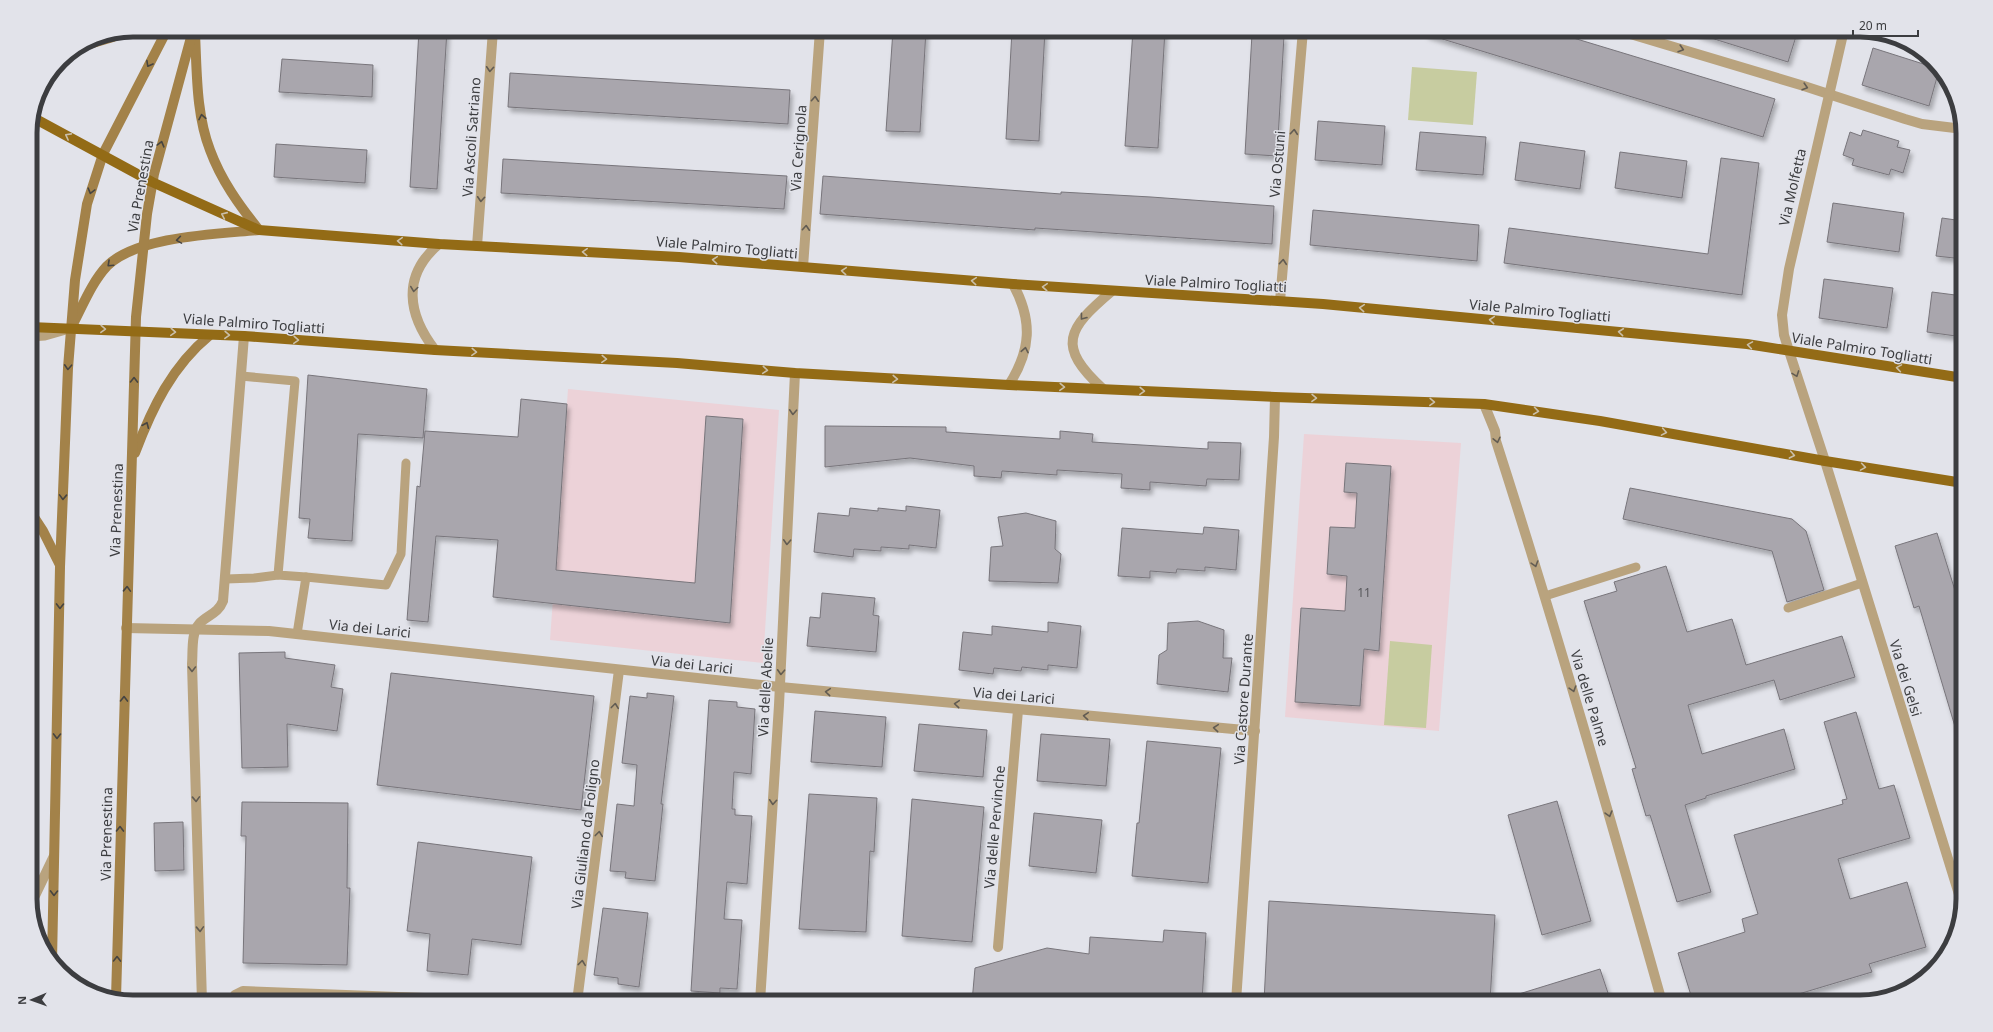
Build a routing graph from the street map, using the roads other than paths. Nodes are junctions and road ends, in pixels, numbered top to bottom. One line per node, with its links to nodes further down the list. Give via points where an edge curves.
1 (163, 37): 12 (main road, one-way to 12)
2 (192, 37): 13 (main road, Via Prenestina, one-way to 2)
3 (195, 37): 14 (main road, one-way to 3, via 227,186 210,150 201,110)
4 (492, 37): 17 (street, Via Ascoli Satriano, one-way to 17)
5 (819, 37): 18 (street, Via Cerignola, one-way to 5)
6 (1301, 37): 21 (street, Via Ostuni, one-way to 6)
7 (1639, 37): 9 (street, one-way to 9)
8 (1842, 37): 9 (street, Via Molfetta)
9 (1828, 94): 11 (street, via 1922,124); 29 (street, Via Molfetta, via 1795,238 1785,295 1783,325)
10 (38, 120): 12 (main road, Viale Palmiro Togliatti, one-way to 10)
11 (1956, 128)
12 (103, 154): 13 (main road, Viale Palmiro Togliatti); 23 (main road, one-way to 23, via 91,190 82,232)
13 (152, 182): 14 (main road, Viale Palmiro Togliatti, one-way to 13); 16 (main road, Via Prenestina)
14 (259, 230): 15 (main road, Viale Palmiro Togliatti, one-way to 14); 16 (main road, Viale Palmiro Togliatti, one-way to 16)
15 (439, 244): 17 (main road, Viale Palmiro Togliatti); 28 (street, one-way to 28, via 426,257 418,273 413,300 413,310 420,329)
16 (144, 246): 23 (main road, Viale Palmiro Togliatti, one-way to 23, via 127,252 105,269); 24 (main road, Via Prenestina)
17 (477, 246): 18 (main road, Viale Palmiro Togliatti, one-way to 17, via 679,257)
18 (803, 267): 19 (main road, Viale Palmiro Togliatti, one-way to 18)
19 (1013, 284): 20 (main road, Viale Palmiro Togliatti, one-way to 19); 33 (street, one-way to 19, via 1022,361 1027,336 1024,307)
20 (1112, 291): 21 (main road, Viale Palmiro Togliatti); 34 (street, one-way to 34, via 1082,318 1073,341 1077,362)
21 (1280, 301): 29 (main road, Viale Palmiro Togliatti, one-way to 21, via 1739,344)
22 (37, 327): 23 (main road, Viale Palmiro Togliatti)
23 (70, 328): 24 (main road, Viale Palmiro Togliatti, one-way to 24); 27 (lane, Viale Palmiro Togliatti); 42 (main road, one-way to 42)
24 (135, 330): 25 (main road, Viale Palmiro Togliatti, one-way to 25); 37 (main road, Via Prenestina, one-way to 24)
25 (210, 335): 26 (main road, Viale Palmiro Togliatti, one-way to 26); 37 (main road, one-way to 25, via 167,383 188,354)
26 (244, 336): 28 (main road, Viale Palmiro Togliatti, one-way to 28); 31 (street)
27 (37, 337)
28 (435, 350): 30 (main road, Viale Palmiro Togliatti, one-way to 30, via 677,363)
29 (1789, 352): 32 (main road, Viale Palmiro Togliatti, one-way to 29); 38 (street, Via Molfetta, one-way to 38)
30 (794, 373): 33 (main road, Viale Palmiro Togliatti, one-way to 33); 54 (street, Via delle Abelie, one-way to 54)
31 (241, 376): 44 (lane, via 295,382); 46 (street)
32 (1956, 377)
33 (1009, 385): 34 (main road, Viale Palmiro Togliatti, one-way to 34)
34 (1103, 390): 35 (main road, Viale Palmiro Togliatti, one-way to 35)
35 (1275, 397): 36 (main road, Viale Palmiro Togliatti, one-way to 36); 56 (street, Via Castore Durante)
36 (1484, 404): 38 (main road, Viale Palmiro Togliatti, one-way to 38, via 1600,421); 48 (street, Via delle Palme, one-way to 48, via 1495,431)
37 (132, 461): 50 (main road, Via Prenestina, one-way to 37)
38 (1825, 461): 40 (main road, Viale Palmiro Togliatti, one-way to 40); 47 (street, Via dei Gelsi)
39 (406, 463): 45 (lane, via 401,554 386,585)
40 (1956, 482)
41 (37, 522): 42 (main road)
42 (60, 566): 57 (main road, one-way to 57)
43 (1636, 567): 48 (lane)
44 (278, 575): 45 (lane); 46 (lane)
45 (306, 577): 52 (lane)
46 (226, 579): 51 (street, via 221,607)
47 (1862, 583): 49 (lane); 58 (street, Via dei Gelsi)
48 (1545, 596): 69 (street, Via delle Palme, one-way to 69)
49 (1788, 608)
50 (126, 628): 51 (street, Via dei Larici); 62 (main road, Via Prenestina, one-way to 50)
51 (195, 630): 52 (street, Via dei Larici, via 244,629); 63 (street, one-way to 63, via 192,686)
52 (297, 634): 53 (street, Via dei Larici)
53 (619, 670): 54 (street, Via dei Larici); 66 (street, Via Giuliano da Foligno, one-way to 53)
54 (780, 687): 55 (street, Via dei Larici, one-way to 54); 67 (street, Via delle Abelie, one-way to 67)
55 (1018, 710): 56 (street, Via dei Larici, one-way to 55); 60 (street, Via delle Pervinche)
56 (1255, 731): 68 (street, Via Castore Durante)
57 (55, 854): 59 (street); 61 (main road, one-way to 61)
58 (1956, 885)
59 (37, 891)
60 (998, 947)
61 (52, 951)
62 (116, 993)
63 (202, 995)
64 (235, 995): 65 (street, via 244,991)
65 (347, 995)
66 (577, 995)
67 (760, 995)
68 (1236, 995)
69 (1660, 995)

